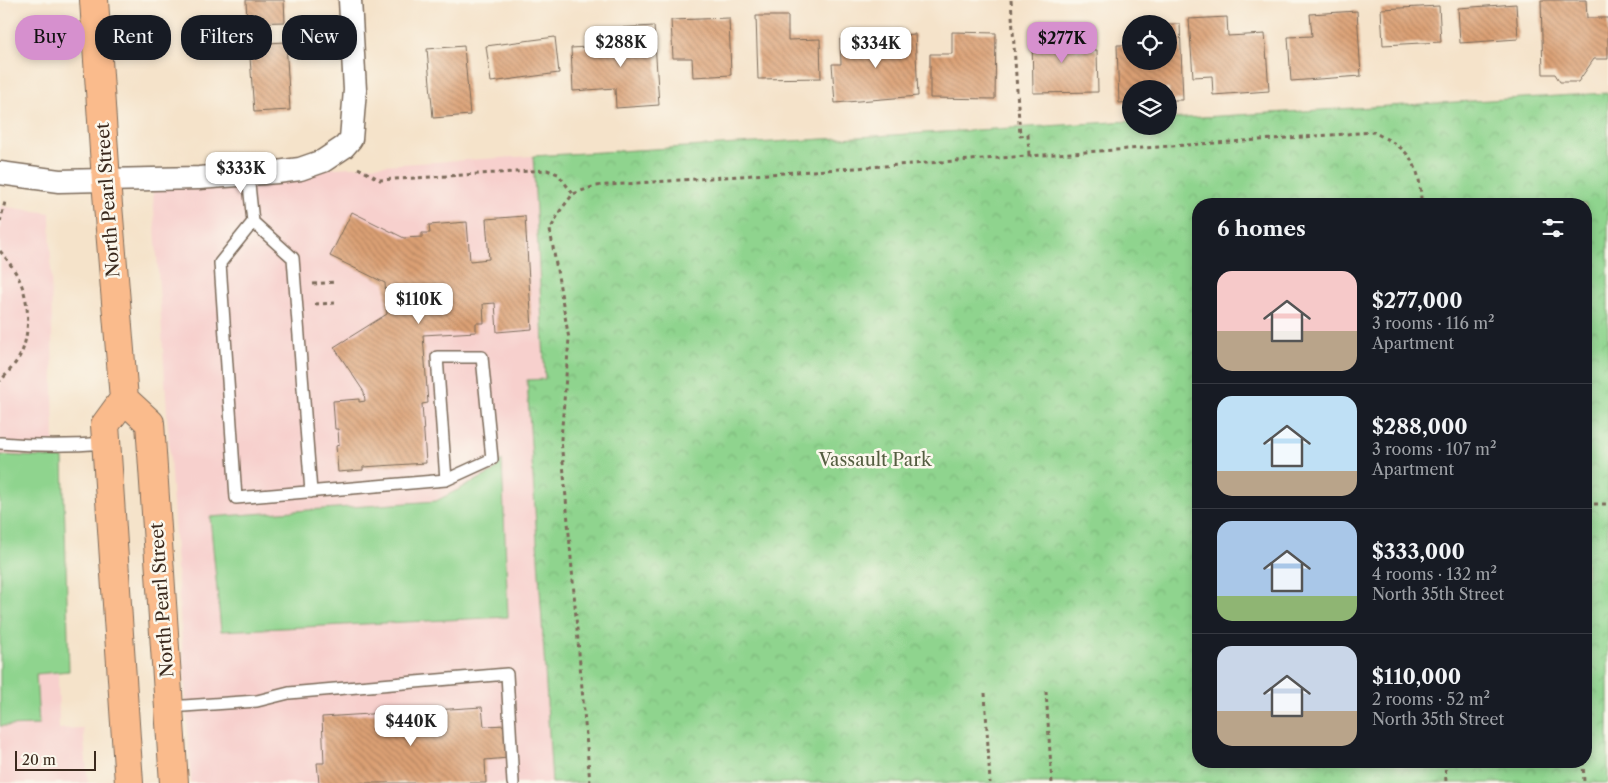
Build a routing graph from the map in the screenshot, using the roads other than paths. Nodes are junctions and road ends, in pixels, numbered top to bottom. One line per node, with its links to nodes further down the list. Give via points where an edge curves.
1 (94, 0): 5 (main road, North Pearl Street)
2 (350, 0): 4 (street, via 355,90 351,139 323,161 300,169)
3 (0, 173): 5 (street, via 59,181)
4 (248, 175): 5 (street); 6 (lane)
5 (106, 181): 7 (main road, North Pearl Street)
6 (253, 222): 11 (lane, via 293,258); 11 (lane, via 220,263 236,498)
7 (124, 399): 9 (main road, via 105,425); 12 (main road, North Pearl Street, via 150,423)
8 (0, 443): 9 (lane, via 71,446)
9 (106, 443): 13 (main road)
10 (446, 480): 10 (lane, via 492,458 482,357 437,357); 11 (lane)
11 (311, 492)
12 (169, 707): 14 (main road, North Pearl Street); 15 (lane, via 257,701 289,693 507,674)
13 (129, 783)
14 (174, 783)
15 (513, 783)

